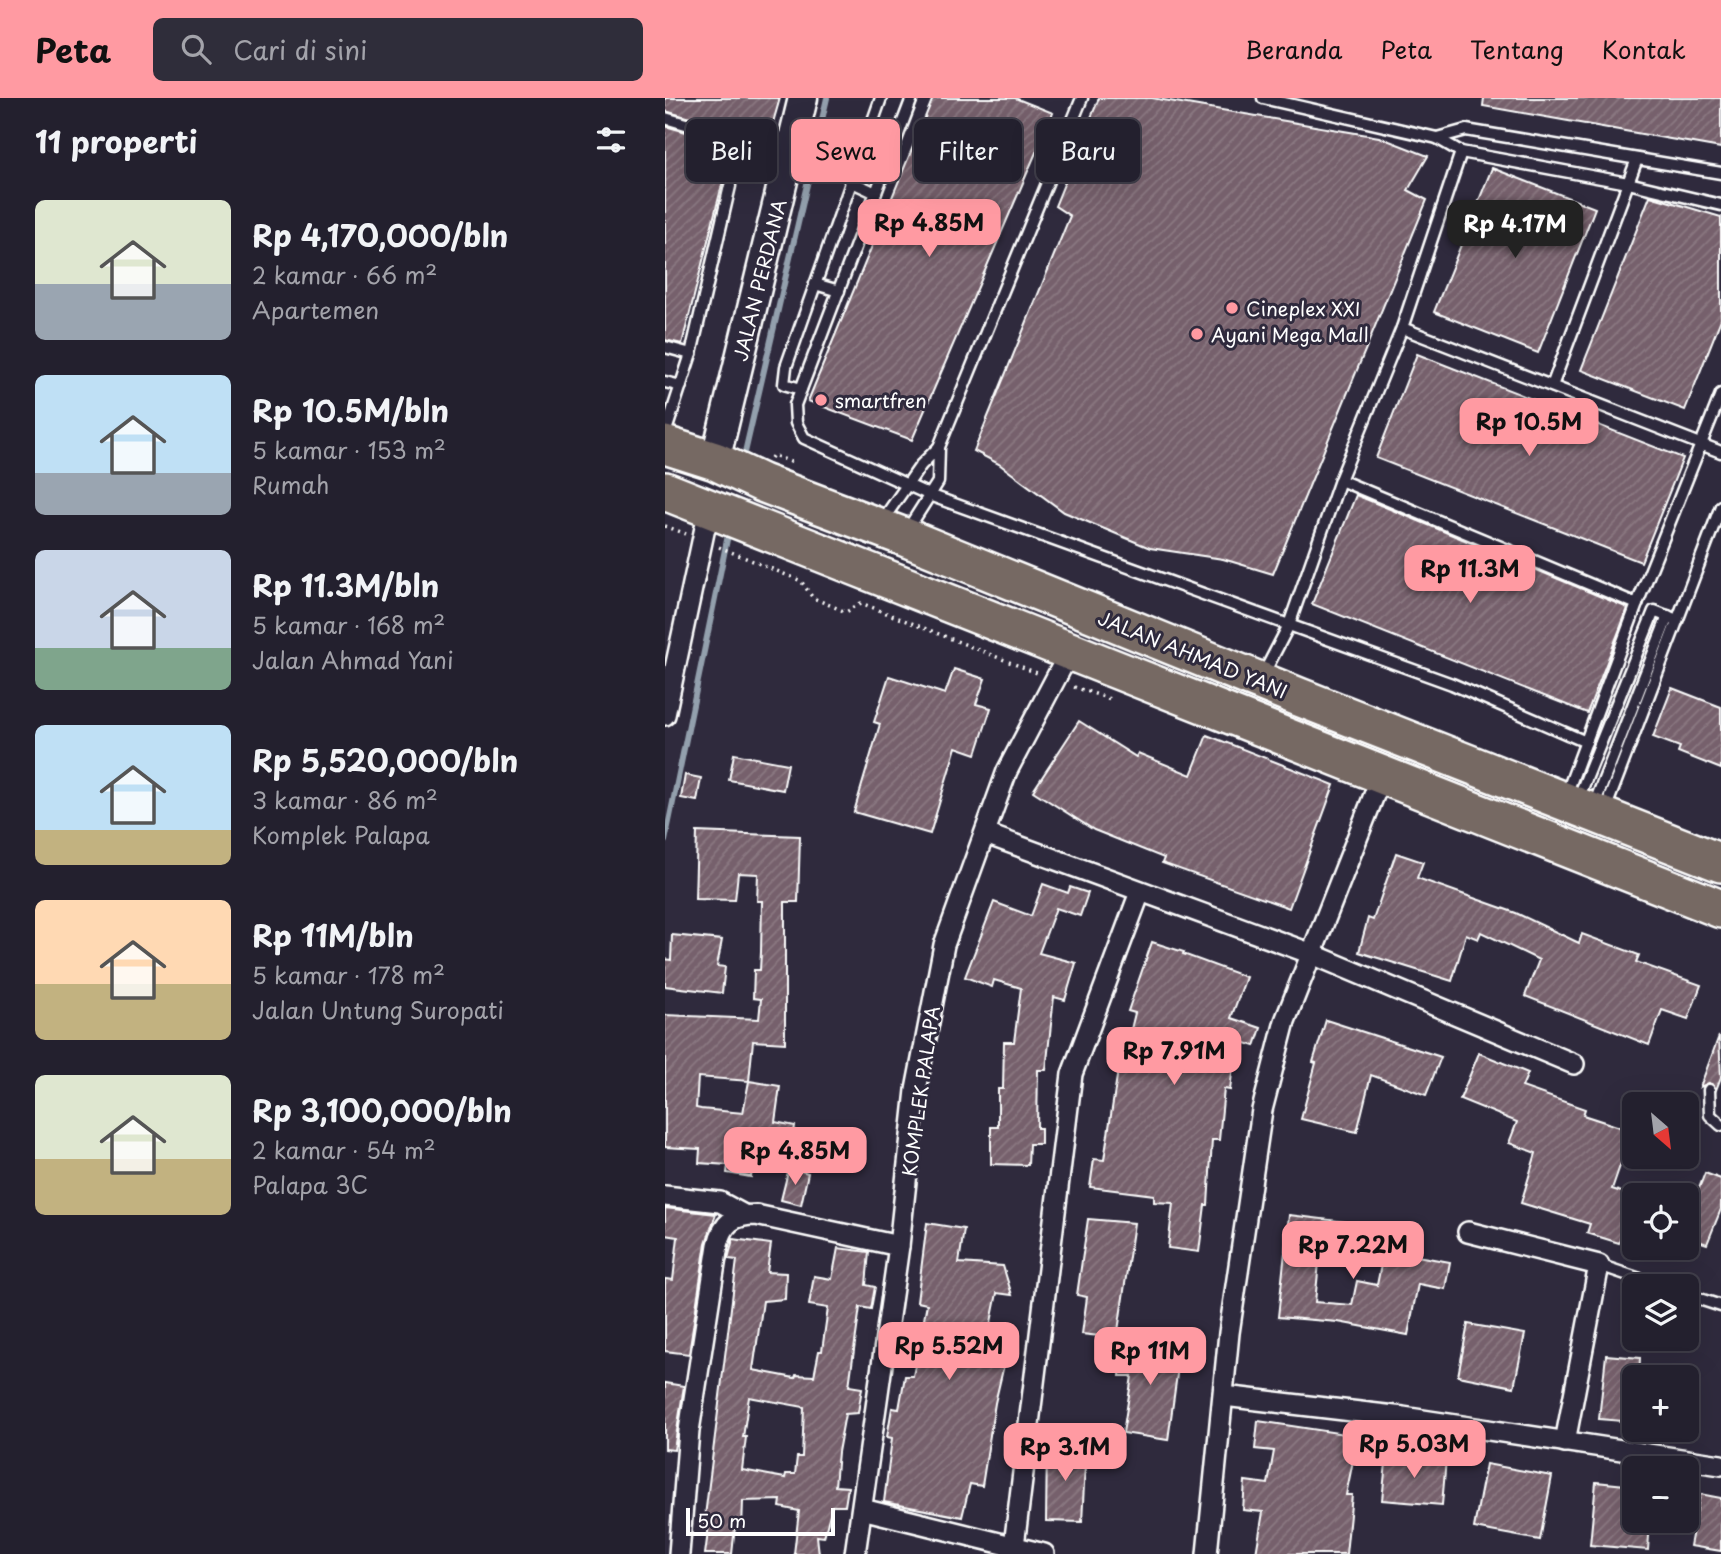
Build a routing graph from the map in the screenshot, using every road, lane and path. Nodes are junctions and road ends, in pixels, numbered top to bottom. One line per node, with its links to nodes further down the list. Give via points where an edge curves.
1 (803, 98): 10 (street, JALAN PERDANA)
2 (881, 98): 7 (lane)
3 (912, 98): 17 (lane)
4 (1082, 98): 32 (lane)
5 (1263, 98): 8 (lane)
6 (665, 118): 10 (lane)
7 (873, 119)
8 (1437, 138): 9 (lane); 11 (lane, via 1466,130)
9 (1461, 152): 15 (lane); 21 (lane)
10 (789, 154): 34 (street, JALAN PERDANA)
11 (1637, 159): 12 (lane); 15 (lane)
12 (1721, 173)
13 (850, 182): 19 (lane)
14 (852, 182): 17 (lane)
15 (1628, 183): 18 (lane); 26 (lane)
16 (730, 186): 23 (lane)
17 (876, 193): 20 (lane)
18 (1721, 205)
19 (815, 284): 20 (lane); 27 (lane, via 783,382)
20 (839, 291): 27 (lane)
21 (1402, 328): 26 (lane); 35 (lane)
22 (665, 347): 23 (lane)
23 (691, 354): 25 (lane)
24 (665, 382): 25 (lane)
25 (681, 386): 29 (lane)
26 (1552, 386): 31 (lane)
27 (801, 389): 36 (lane, via 794,415 804,438)
28 (1721, 394): 31 (lane)
29 (665, 434)
30 (665, 445): 34 (highway, JALAN AHMAD YANI)
31 (1702, 445): 33 (lane); 43 (lane)
32 (939, 447): 36 (lane); 38 (lane, via 940,474)
33 (1721, 452)
34 (719, 463): 41 (highway, JALAN AHMAD YANI)
35 (1341, 480): 43 (lane); 45 (lane)
36 (908, 484): 38 (lane); 41 (lane)
37 (665, 491): 40 (highway)
38 (932, 496): 41 (lane); 45 (lane)
39 (1721, 506): 44 (lane)
40 (713, 522): 42 (highway); 42 (path); 48 (street)
41 (890, 531): 47 (highway, JALAN AHMAD YANI)
42 (747, 542): 46 (highway)
43 (1637, 604): 49 (lane)
44 (1672, 618): 51 (lane); 51 (lane, via 1654,611)
45 (1289, 625): 47 (lane); 49 (lane, via 1452,684)
46 (1069, 653): 50 (highway); 52 (street, KOMPLEK PALAPA, via 1007,771)
47 (1261, 680): 51 (highway, JALAN AHMAD YANI)
48 (665, 715)
49 (1586, 742): 51 (lane)
50 (1382, 775): 55 (highway); 56 (street)
51 (1583, 809): 53 (highway, JALAN AHMAD YANI)
52 (986, 834): 54 (street); 63 (street, KOMPLEK PALAPA, via 944,945 916,1090)
53 (1721, 863)
54 (1140, 892): 56 (street); 72 (street, via 1072,1074)
55 (1721, 909)
56 (1311, 954): 57 (street); 68 (street, via 1285,1021 1262,1110 1237,1264)
57 (1574, 1064)
58 (1709, 1090): 59 (lane, via 1710,1115)
59 (1721, 1125)
60 (665, 1196): 61 (street, via 720,1202)
61 (744, 1215): 63 (street); 73 (street, via 724,1226 718,1245 689,1432)
62 (1468, 1232): 64 (street)
63 (899, 1245): 71 (street, KOMPLEK PALAPA)
64 (1599, 1265): 65 (lane); 69 (street)
65 (1626, 1274)
66 (1699, 1299): 67 (lane)
67 (1721, 1306)
68 (1224, 1396): 69 (street); 76 (street)
69 (1565, 1442): 70 (street)
70 (1721, 1465)
71 (862, 1509): 72 (street); 74 (street, KOMPLEK PALAPA)
72 (1013, 1550): 75 (street)
73 (679, 1554)
74 (855, 1554)
75 (1044, 1554)
76 (1207, 1554)

